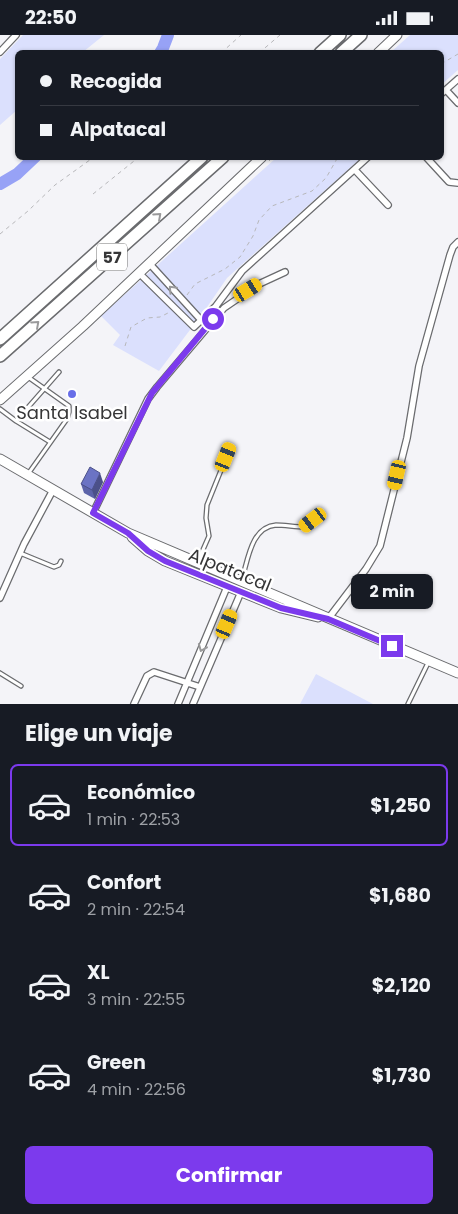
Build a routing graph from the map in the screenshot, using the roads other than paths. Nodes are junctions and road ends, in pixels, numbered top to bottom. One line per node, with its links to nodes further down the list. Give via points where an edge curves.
1 (16, 35): 5 (street)
2 (340, 35): 6 (highway)
3 (361, 35): 7 (highway)
4 (397, 35): 8 (street)
5 (1, 50)
6 (323, 50)
7 (344, 50)
8 (381, 50)
9 (458, 79): 10 (street)
10 (444, 92): 11 (street)
11 (458, 103)
12 (199, 160): 25 (highway, 57)
13 (220, 160): 28 (highway, 57, one-way to 13)
14 (259, 160): 21 (street)
15 (365, 160): 17 (street)
16 (429, 160): 18 (street, via 448,182)
17 (354, 170): 19 (street); 24 (street, via 242,271 216,307)
18 (458, 183)
19 (388, 205)
20 (458, 243): 53 (street, via 450,255 419,365 407,438 380,546)
21 (148, 263): 23 (street); 24 (street, one-way to 21)
22 (285, 272): 40 (street, via 259,284 224,308 157,387 148,399)
23 (139, 273): 24 (street, via 194,327); 30 (street)
24 (201, 320)
25 (14, 326): 26 (highway); 27 (highway, 57)
26 (0, 334)
27 (0, 339)
28 (0, 356)
29 (59, 372): 31 (lane)
30 (27, 376): 31 (lane); 32 (street)
31 (43, 389): 34 (lane); 35 (lane, via 69,406 67,419)
32 (0, 400)
33 (0, 409): 34 (lane)
34 (16, 421): 35 (lane)
35 (50, 442): 38 (lane)
36 (230, 448): 47 (lane, via 207,505 209,536)
37 (0, 459): 38 (street, Alpatacal)
38 (27, 475): 39 (street, Alpatacal)
39 (53, 489): 40 (street, Alpatacal); 44 (street)
40 (93, 513): 42 (street, Alpatacal)
41 (318, 515): 48 (lane, via 304,527 276,525 264,529 254,540)
42 (128, 533): 43 (street, Alpatacal); 46 (street, Alpatacal)
43 (168, 551): 46 (street); 47 (street, Alpatacal)
44 (20, 552): 45 (lane, via 54,567); 51 (street)
45 (61, 561)
46 (165, 561): 49 (street, Alpatacal)
47 (197, 563): 48 (street, Alpatacal)
48 (241, 582): 52 (street, Alpatacal)
49 (227, 587): 50 (street, Alpatacal); 57 (street, one-way to 57)
50 (241, 592): 52 (street, Alpatacal); 59 (street)
51 (0, 598)
52 (283, 603): 53 (street, Alpatacal)
53 (328, 619): 54 (street, Alpatacal)
54 (428, 662): 56 (street, Alpatacal); 63 (lane)
55 (0, 673): 58 (lane)
56 (458, 673)
57 (187, 683): 59 (street); 60 (street, via 157,672 151,673); 61 (street)
58 (21, 686)
59 (200, 687): 62 (street)
60 (134, 704)
61 (178, 704)
62 (193, 704)
63 (408, 704)

